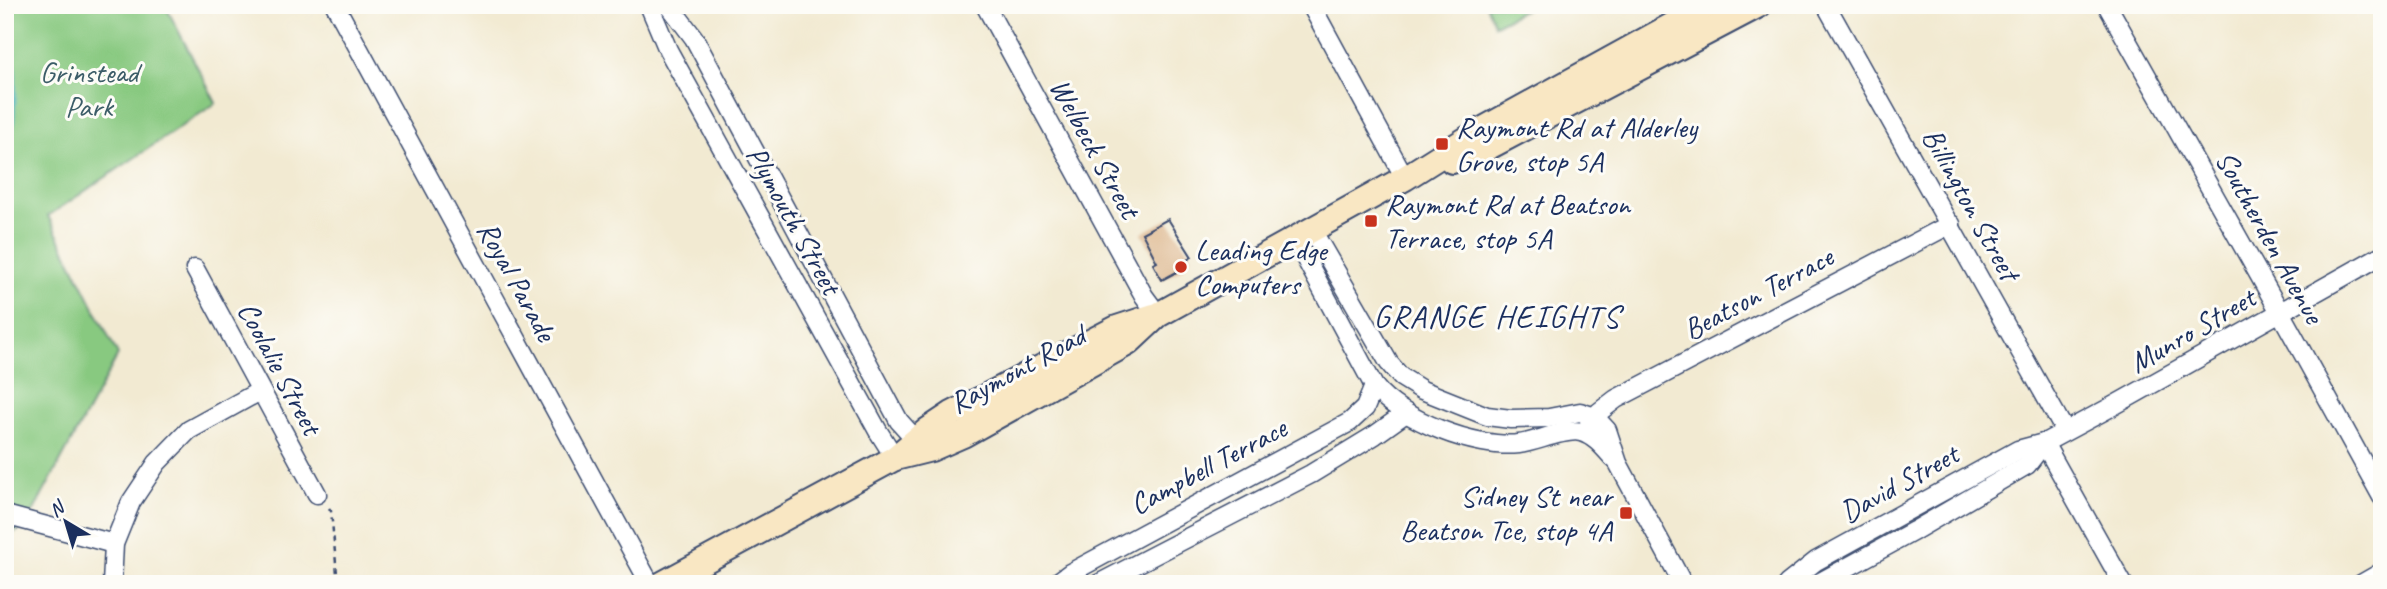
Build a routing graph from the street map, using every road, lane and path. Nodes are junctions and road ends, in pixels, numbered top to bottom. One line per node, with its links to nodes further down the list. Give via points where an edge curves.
1 (335, 5): 38 (street, Royal Parade)
2 (649, 5): 29 (street, Plymouth Street, via 668,50)
3 (669, 5): 26 (street, Plymouth Street, via 694,38 900,421)
4 (985, 5): 16 (street, Welbeck Street)
5 (1311, 5): 10 (street)
6 (1709, 5): 10 (main road, Raymont Road, via 1478,132)
7 (1759, 5): 10 (main road, Raymont Road, via 1485,149)
8 (1826, 5): 11 (street, Billington Street)
9 (2107, 5): 15 (street, Southerden Avenue)
10 (1405, 178): 12 (main road, Raymont Road)
11 (1951, 224): 22 (street, Beatson Terrace, via 1616,399); 24 (street, Billington Street)
12 (1304, 235): 16 (main road, Raymont Road); 17 (street); 18 (street)
13 (2382, 255): 15 (street, Munro Street)
14 (195, 269): 20 (street, Coolalie Street)
15 (2280, 312): 24 (street, Munro Street); 32 (street, Southerden Avenue)
16 (1158, 315): 26 (main road, Raymont Road, via 1117,328 952,414); 29 (main road, Raymont Road, via 1128,343 963,435)
17 (1363, 319): 18 (street); 22 (street, via 1397,373 1430,395 1494,418 1549,418 1580,412)
18 (1345, 329): 19 (street)
19 (1374, 386): 21 (street); 23 (street, Campbell Terrace, via 1363,411)
20 (260, 391): 31 (street, Coolalie Street); 34 (street, via 189,430 157,463 131,502)
21 (1406, 413): 25 (street, via 1455,434 1498,444 1525,443 1568,431); 27 (street, Campbell Terrace)
22 (1595, 417): 25 (street, Beatson Terrace); 30 (street, via 1607,430)
23 (1347, 424): 27 (street); 40 (street, Campbell Terrace)
24 (2065, 431): 28 (street, David Street)
25 (1583, 433): 30 (street)
26 (918, 438): 29 (main road, Raymont Road)
27 (1364, 442): 41 (street, Campbell Terrace, via 1293,484)
28 (2044, 443): 43 (street, David Street, via 2006,456 1816,561); 44 (street, David Street, via 2028,465); 45 (street)
29 (895, 458): 39 (main road, Raymont Road)
30 (1618, 463): 42 (street)
31 (317, 494): 37 (path, via 331,511)
32 (2382, 497)
33 (5, 515): 34 (street)
34 (114, 544): 36 (street)
35 (2382, 572): 46 (street)
36 (112, 584)
37 (338, 584)
38 (650, 584)
39 (662, 584)
40 (1055, 584)
41 (1098, 584)
42 (1683, 584)
43 (1787, 584)
44 (1817, 584)
45 (2123, 584)
46 (2361, 584)

